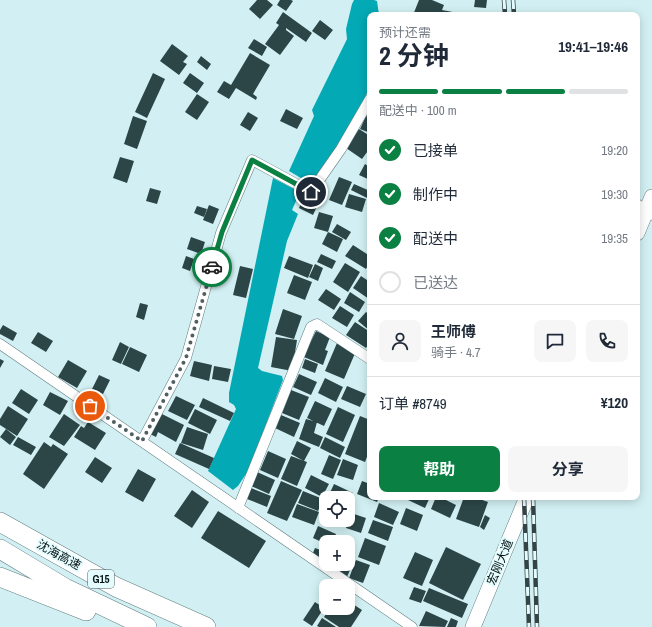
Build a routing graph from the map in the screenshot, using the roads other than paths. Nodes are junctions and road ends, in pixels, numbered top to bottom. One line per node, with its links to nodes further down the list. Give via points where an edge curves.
1 (367, 104): 7 (street, via 341,149 311,192 252,160 222,232 186,358)
2 (652, 197): 3 (street)
3 (645, 210): 4 (street)
4 (640, 224)
5 (0, 344): 7 (street)
6 (367, 357): 9 (street, via 318,324 311,327)
7 (142, 441): 9 (street)
8 (526, 500): 17 (street, 宏刚大道)
9 (238, 508): 16 (street)
10 (0, 522): 15 (highway, 沈海高速 / G15, via 116,587)
11 (0, 549): 14 (highway, 沈海高速 / G15, via 65,588)
12 (0, 577): 13 (highway)
13 (128, 627)
14 (147, 627)
15 (206, 627)
16 (412, 627)
17 (473, 627)

